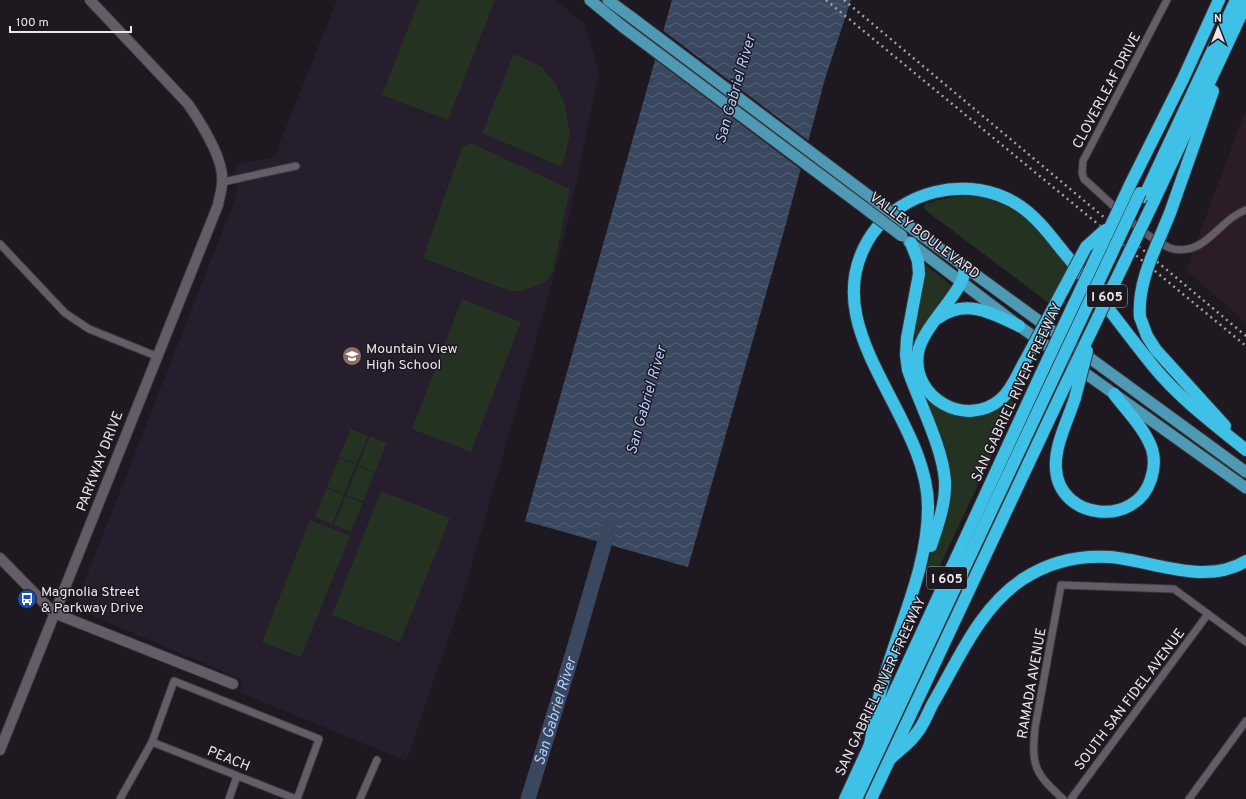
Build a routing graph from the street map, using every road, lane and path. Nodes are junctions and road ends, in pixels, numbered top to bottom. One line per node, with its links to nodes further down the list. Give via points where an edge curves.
1 (90, 0): 11 (street, via 188,104 209,140 220,165)
2 (590, 0): 15 (main road, VALLEY BOULEVARD, bridge)
3 (608, 0): 17 (main road, VALLEY BOULEVARD, bridge)
4 (1167, 0): 13 (street, CLOVERLEAF DRIVE, via 1083,161 1084,179 1151,238 1171,248 1197,246 1232,217)
5 (1219, 0): 12 (highway, SAN GABRIEL RIVER FREEWAY / I 605, via 1183,78)
6 (1230, 0): 12 (highway)
7 (1236, 0): 12 (highway)
8 (1246, 4): 9 (highway, SAN GABRIEL RIVER FREEWAY / I 605)
9 (1237, 25): 12 (highway, SAN GABRIEL RIVER FREEWAY / I 605); 25 (highway, bridge, via 1170,213 1145,275 1140,297 1140,317 1156,350)
10 (296, 166): 11 (street)
11 (223, 182): 22 (street, PARKWAY DRIVE, via 218,205)
12 (1142, 194): 14 (highway, SAN GABRIEL RIVER FREEWAY / I 605, bridge); 19 (highway, SAN GABRIEL RIVER FREEWAY / I 605, bridge); 23 (highway, bridge)
13 (1246, 210)
14 (1111, 225): 20 (highway, bridge, via 1086,247 1010,388 991,406 972,411 950,408 936,400 925,388 918,365 920,344); 37 (highway, SAN GABRIEL RIVER FREEWAY / I 605, bridge)
15 (906, 240): 18 (main road, VALLEY BOULEVARD); 30 (highway, via 918,261 919,274 906,355 911,377 941,458 945,481 940,516)
16 (0, 244): 22 (street, via 65,312 89,330)
17 (964, 267): 18 (highway, via 965,275); 26 (main road, VALLEY BOULEVARD)
18 (962, 282): 20 (highway); 21 (main road, VALLEY BOULEVARD)
19 (1095, 320): 23 (highway, SAN GABRIEL RIVER FREEWAY / I 605, bridge); 24 (highway, bridge, via 1075,398 1058,448 1056,468 1066,495 1082,507 1101,513 1113,513 1130,506 1140,498 1150,485 1154,465 1150,444)
20 (934, 321): 21 (highway, via 950,311 975,308)
21 (1019, 326): 24 (main road, VALLEY BOULEVARD)
22 (156, 356): 31 (street, PARKWAY DRIVE)
23 (1057, 385): 39 (highway, SAN GABRIEL RIVER FREEWAY / I 605); 42 (highway)
24 (1114, 394): 27 (main road, VALLEY BOULEVARD)
25 (1246, 450): 30 (highway, via 1164,378 1045,229 1020,206 998,194 970,189 942,190 913,199 885,219 869,239 858,265 853,295 854,311 862,338 909,434 924,471 928,504 927,534)
26 (1246, 472)
27 (1246, 488)
28 (0, 558): 31 (street)
29 (1246, 561): 39 (highway, via 1226,570 1203,572 1118,558 1082,558 1054,564 1030,575 1003,594 985,615 916,735)
30 (913, 591): 37 (highway, via 883,681)
31 (54, 613): 34 (street); 38 (street, PARKWAY DRIVE)
32 (1208, 614): 33 (street); 47 (street, RAMADA AVENUE, via 1174,589 1061,585 1033,752 1034,764 1039,775); 48 (street, SOUTH SAN FIDEL AVENUE)
33 (1246, 642)
34 (233, 684)
35 (1246, 722): 49 (street)
36 (152, 742): 41 (street, PEACH); 43 (street); 45 (street, via 174,681 319,738)
37 (870, 745): 42 (highway, SAN GABRIEL RIVER FREEWAY / I 605)
38 (0, 750)
39 (890, 759): 42 (highway, SAN GABRIEL RIVER FREEWAY / I 605)
40 (377, 760): 46 (street)
41 (237, 776): 44 (street); 45 (street, PEACH)
42 (859, 794)
43 (122, 798)
44 (229, 799)
45 (296, 799)
46 (360, 799)
47 (1063, 799)
48 (1071, 799)
49 (1189, 799)

